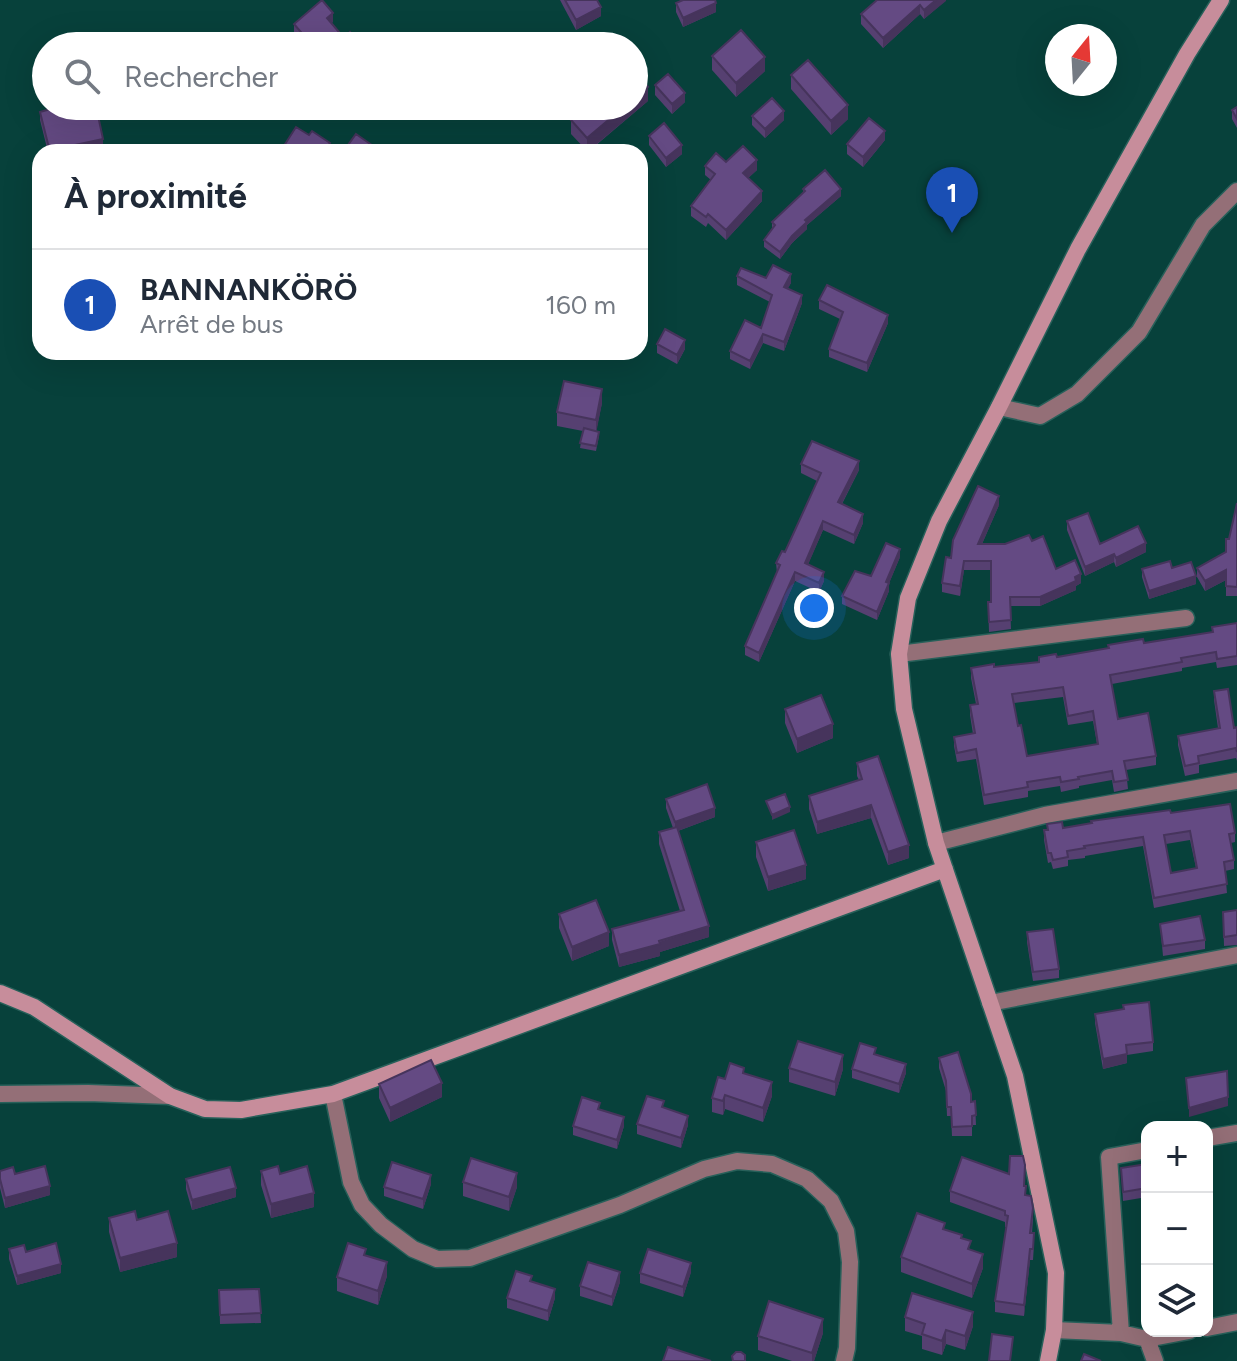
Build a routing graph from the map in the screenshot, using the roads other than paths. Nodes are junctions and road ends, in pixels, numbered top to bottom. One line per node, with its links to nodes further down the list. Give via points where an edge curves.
1 (1221, 0): 3 (main road, via 1078,249)
2 (1237, 191): 3 (street, via 1203,225 1139,332 1077,394 1040,416)
3 (999, 407): 5 (main road, via 939,521 908,598)
4 (1186, 618): 5 (street)
5 (899, 654): 7 (main road, via 904,709)
6 (1237, 781): 7 (street, via 1045,815)
7 (936, 843): 8 (main road)
8 (945, 869): 11 (main road); 13 (main road)
9 (1237, 955): 11 (street)
10 (0, 993): 14 (main road, via 34,1007)
11 (990, 1003): 20 (main road, via 1015,1076 1056,1273)
12 (0, 1094): 14 (street)
13 (333, 1094): 14 (main road, via 241,1110 205,1109); 24 (street, via 351,1182 362,1205 413,1249 437,1259 470,1258 737,1161 772,1164 807,1179 831,1201 846,1231 850,1262)
14 (170, 1096)
15 (1237, 1133): 16 (street)
16 (1213, 1137)
17 (1141, 1151): 21 (street, via 1109,1157)
18 (1237, 1322): 19 (street)
19 (1213, 1327)
20 (1054, 1330): 21 (street); 25 (main road)
21 (1121, 1333): 23 (street)
22 (1158, 1337): 23 (street)
23 (1147, 1339): 26 (street)
24 (844, 1361)
25 (1048, 1361)
26 (1155, 1361)

